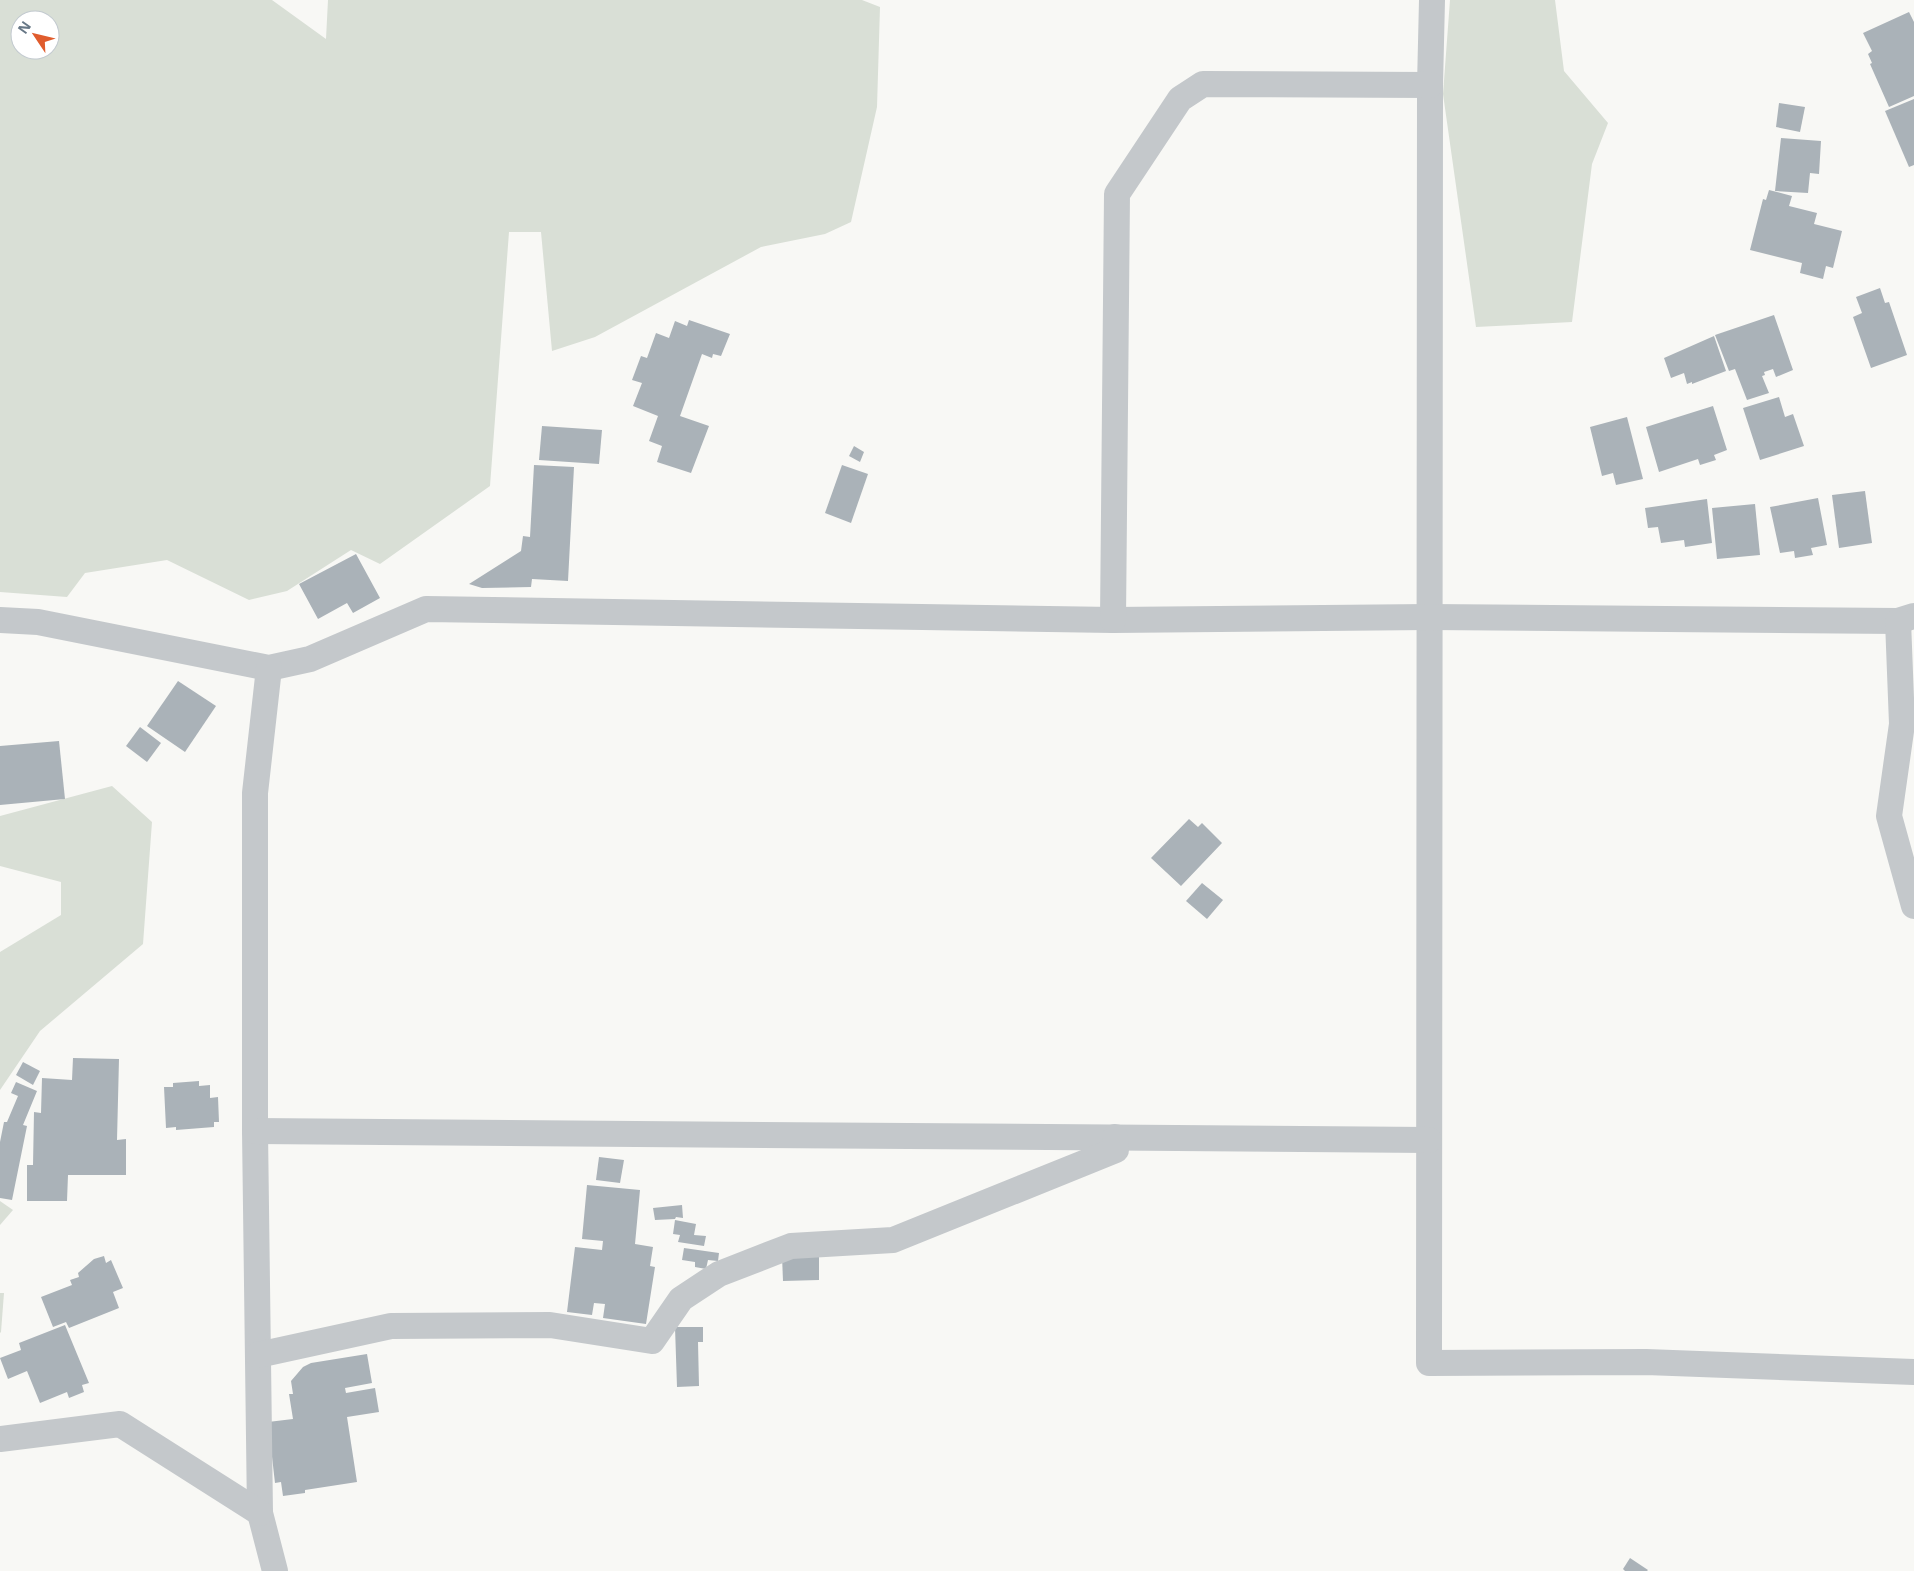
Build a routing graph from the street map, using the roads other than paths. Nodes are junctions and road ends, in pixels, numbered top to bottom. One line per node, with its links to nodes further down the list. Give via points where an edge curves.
1 (1432, 0): 2 (street)
2 (1430, 85): 3 (street); 6 (street, via 1203,84 1180,99 1117,194)
3 (1430, 617): 4 (street); 6 (street); 11 (street)
4 (1906, 618): 8 (street, via 1902,724 1889,816)
5 (0, 620): 7 (street, via 38,622)
6 (1113, 620): 7 (street, via 426,609 310,659)
7 (269, 668): 9 (street, via 255,793)
8 (1914, 906)
9 (255, 1131): 10 (street); 12 (street)
10 (1115, 1137): 11 (street); 12 (street, via 1116,1150 893,1240 791,1246 719,1274 681,1299 652,1341 550,1325 391,1326)
11 (1429, 1140): 13 (street, via 1429,1363 1646,1362)
12 (258, 1355): 15 (street)
13 (1914, 1372)
14 (0, 1439): 15 (street, via 120,1424)
15 (260, 1513): 16 (street)
16 (275, 1571)

